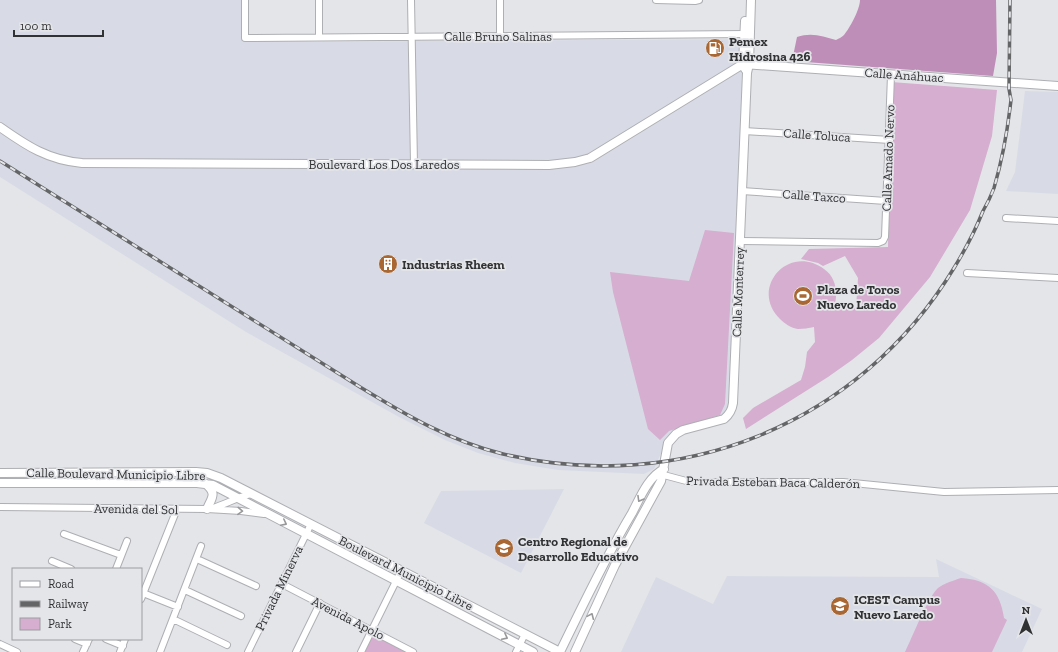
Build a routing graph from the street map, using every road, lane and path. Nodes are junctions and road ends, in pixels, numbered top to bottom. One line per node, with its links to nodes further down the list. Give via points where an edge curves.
1 (245, 0): 11 (street, Calle Bruno Salinas, via 245,38)
2 (319, 0): 11 (street)
3 (411, 0): 12 (street)
4 (500, 0): 10 (street)
5 (656, 0): 6 (street)
6 (699, 0)
7 (746, 0): 9 (street, Calle Monterrey)
8 (751, 0): 9 (street, Calle Monterrey)
9 (748, 34): 10 (street, Calle Bruno Salinas); 13 (street, Calle Monterrey)
10 (500, 36): 12 (street, Calle Bruno Salinas)
11 (319, 37): 12 (street, Calle Bruno Salinas)
12 (412, 37): 19 (street)
13 (746, 64): 14 (street, Calle Anáhuac); 17 (street, Calle Monterrey); 19 (street, Boulevard Los Dos Laredos, via 583,161 549,165)
14 (891, 74): 15 (street, Calle Anáhuac); 18 (street, Calle Amado Nervo)
15 (1058, 86)
16 (0, 127): 19 (street, Boulevard Los Dos Laredos, via 40,153 68,162)
17 (744, 131): 18 (street, Calle Toluca); 20 (street, Calle Monterrey)
18 (890, 140): 21 (street, Calle Amado Nervo)
19 (414, 164)
20 (742, 191): 21 (street, Calle Taxco); 24 (street, Calle Monterrey)
21 (886, 202): 24 (street, Calle Amado Nervo, via 885,237 878,243)
22 (1006, 218): 23 (street)
23 (1058, 222)
24 (740, 240): 27 (street, Calle Monterrey, via 732,410 724,419 676,434 668,442)
25 (967, 273): 26 (street)
26 (1058, 278)
27 (661, 472): 31 (street, Privada Esteban Baca Calderón, via 690,482 843,482 944,492); 57 (street, one-way to 57, via 649,482); 82 (street, one-way to 27, via 615,565 658,487)
28 (0, 473): 32 (street, Calle Boulevard Municipio Libre, via 196,472 221,478)
29 (0, 483): 30 (street, Calle Boulevard Municipio Libre)
30 (206, 483): 33 (street, Calle Boulevard Municipio Libre); 36 (street, via 213,494)
31 (1058, 490)
32 (251, 494): 33 (street); 38 (street, Boulevard Municipio Libre)
33 (237, 498): 36 (street); 37 (street, Boulevard Municipio Libre)
34 (0, 507): 35 (street, Avenida del Sol)
35 (177, 509): 36 (street, Avenida del Sol); 51 (street)
36 (207, 509): 37 (street, Avenida del Sol, one-way to 37, via 248,511)
37 (272, 516): 40 (street, Boulevard Municipio Libre, one-way to 40)
38 (310, 524): 40 (street, Privada Minerva); 48 (street, Boulevard Municipio Libre)
39 (64, 534): 43 (street)
40 (306, 534): 49 (street, Boulevard Municipio Libre); 50 (street, Privada Minerva)
41 (127, 540): 43 (street)
42 (201, 546): 44 (street)
43 (121, 555): 47 (street)
44 (197, 559): 52 (street); 53 (street)
45 (52, 561): 46 (street)
46 (69, 568)
47 (116, 568)
48 (402, 571): 49 (street); 59 (street, Boulevard Municipio Libre)
49 (396, 580): 61 (street, Boulevard Municipio Libre); 62 (street)
50 (282, 584): 55 (street, Avenida Apolo); 76 (street, Privada Minerva)
51 (144, 586): 54 (street)
52 (256, 586)
53 (184, 590): 56 (street); 58 (street)
54 (142, 596): 56 (street)
55 (320, 604): 62 (street, Avenida Apolo); 77 (street)
56 (178, 607): 60 (street)
57 (579, 614): 68 (street, via 574,616 560,642); 81 (street)
58 (240, 616)
59 (492, 617): 61 (street); 63 (street, Boulevard Municipio Libre)
60 (173, 619): 67 (street); 72 (street)
61 (487, 628): 69 (street, Boulevard Municipio Libre, one-way to 69)
62 (372, 631): 78 (street); 79 (street, Avenida Apolo)
63 (525, 634): 68 (street, Boulevard Municipio Libre); 69 (street)
64 (108, 640): 70 (street)
65 (88, 642): 74 (street)
66 (0, 644): 71 (street)
67 (227, 645)
68 (548, 646): 81 (street, Boulevard Municipio Libre)
69 (518, 648): 80 (street, Boulevard Municipio Libre)
70 (121, 649)
71 (8, 650): 73 (street)
72 (161, 650): 75 (street)
73 (17, 652)
74 (83, 652)
75 (169, 652)
76 (248, 652)
77 (296, 652)
78 (361, 652)
79 (413, 652)
80 (533, 652)
81 (560, 652)
82 (575, 652)

